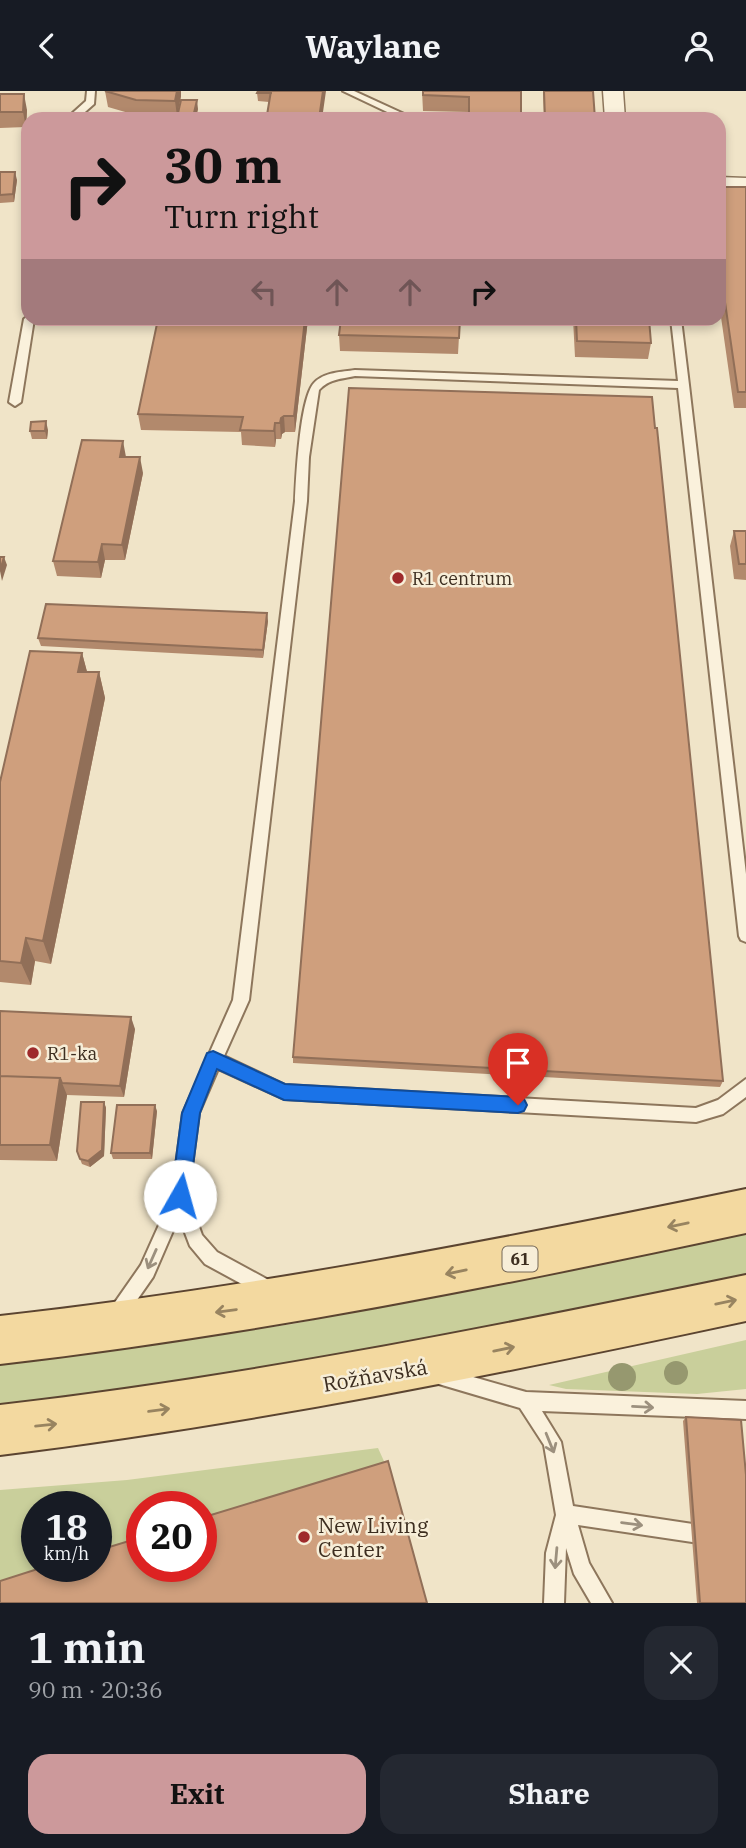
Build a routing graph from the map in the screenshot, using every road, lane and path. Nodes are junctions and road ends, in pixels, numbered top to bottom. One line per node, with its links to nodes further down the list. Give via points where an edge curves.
1 (92, 91): 4 (lane, via 91,102)
2 (347, 91): 5 (lane)
3 (613, 91): 6 (street)
4 (79, 112)
5 (394, 112)
6 (614, 112)
7 (726, 183): 8 (street)
8 (746, 184)
9 (28, 326): 12 (lane)
10 (677, 326): 11 (lane)
11 (684, 386): 13 (lane); 14 (lane, via 355,373 329,377 318,384 303,457 245,976 241,1000)
12 (15, 402)
13 (746, 936)
14 (213, 1059): 15 (lane, via 284,1092 696,1115 730,1104); 16 (lane, via 191,1113)
15 (746, 1086)
16 (180, 1196): 19 (lane, via 196,1240 211,1258); 20 (lane, one-way to 20, via 146,1271)
17 (746, 1211): 19 (main road, 61, one-way to 19, via 427,1278)
18 (746, 1298): 22 (main road, Rožňavská, one-way to 18)
19 (293, 1301): 20 (main road, 61, one-way to 20)
20 (107, 1329): 21 (main road, 61)
21 (0, 1340)
22 (413, 1368): 23 (lane); 25 (main road, Rožňavská, one-way to 22, via 200,1404)
23 (526, 1401): 24 (lane, one-way to 24); 26 (lane, one-way to 26, via 552,1442)
24 (746, 1410)
25 (0, 1430)
26 (565, 1514): 27 (lane, one-way to 27); 28 (lane, one-way to 28, via 555,1553); 29 (lane, via 581,1567)
27 (746, 1541)
28 (554, 1603)
29 (602, 1603)

